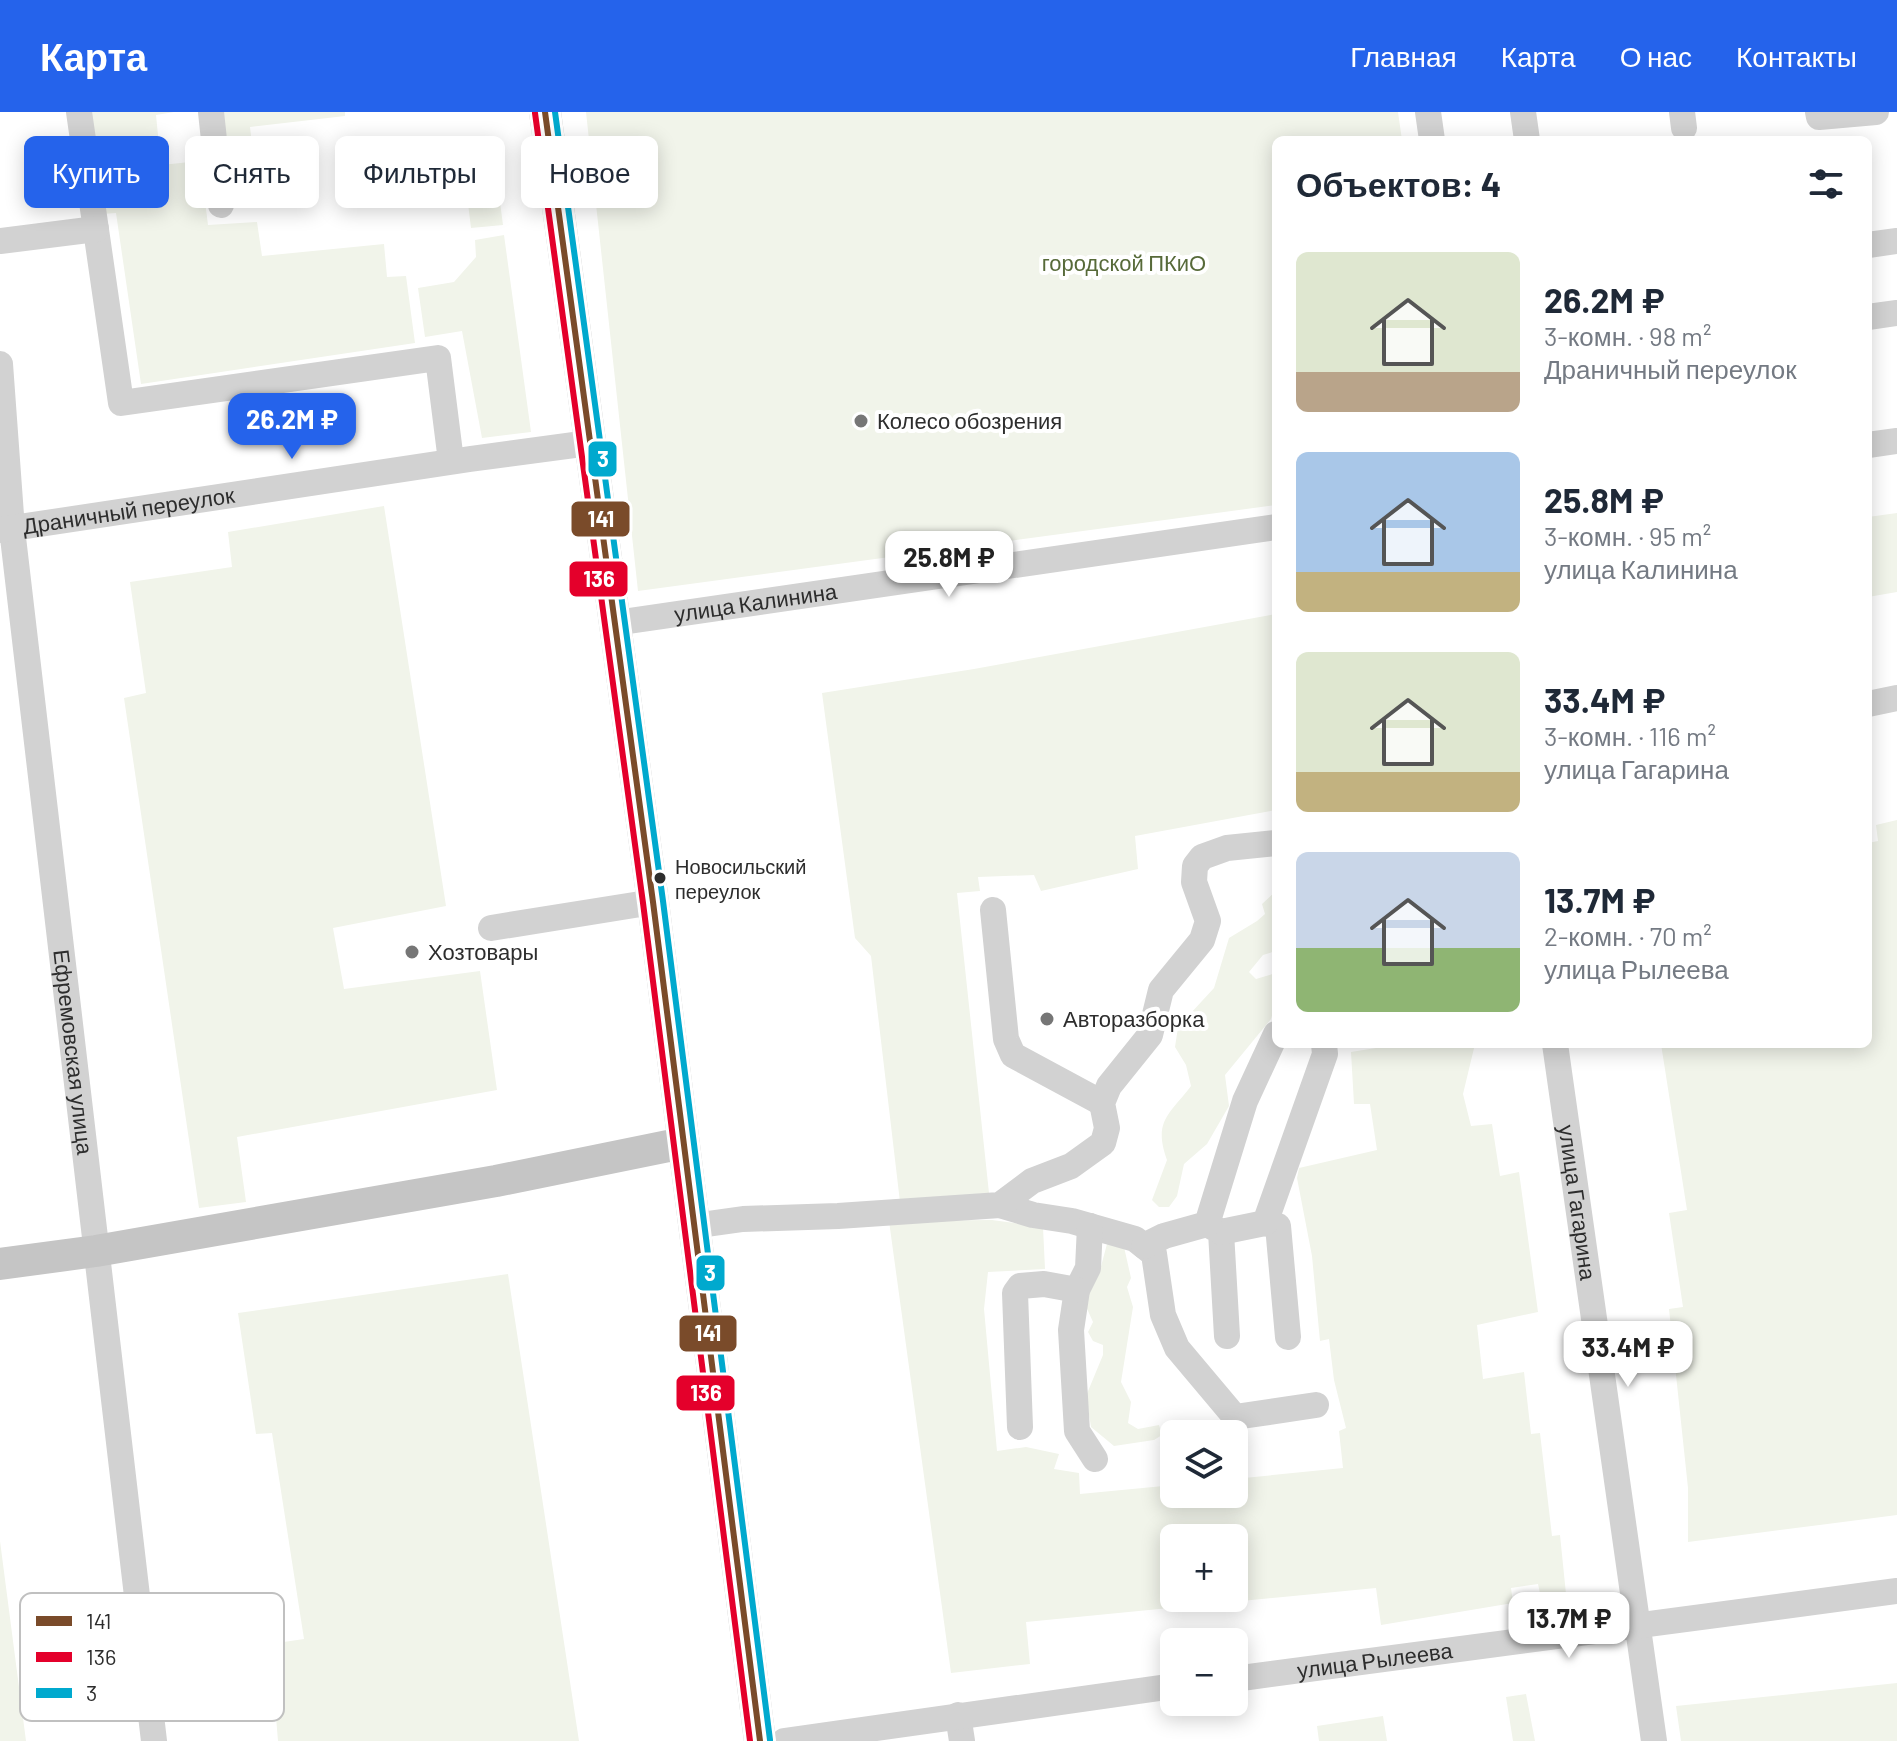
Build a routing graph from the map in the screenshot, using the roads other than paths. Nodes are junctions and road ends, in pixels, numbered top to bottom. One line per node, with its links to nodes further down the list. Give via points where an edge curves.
1 (79, 112): 11 (street)
2 (211, 112): 8 (street)
3 (545, 112): 19 (main road)
4 (1428, 112): 9 (street)
5 (1523, 112): 10 (street)
6 (1818, 112): 7 (street, via 1819,117)
7 (1876, 112)
8 (214, 136)
9 (1431, 136)
10 (1526, 136)
11 (96, 229): 12 (street); 21 (street, via 121,403 438,358)
12 (0, 241)
13 (1897, 241): 14 (street)
14 (1872, 244)
15 (1897, 313): 16 (street)
16 (1872, 316)
17 (0, 364): 23 (street, Ефремовская улица)
18 (1897, 441): 20 (street)
19 (589, 443): 21 (street, Драничный переулок); 24 (main road)
20 (1872, 444)
21 (451, 461): 23 (street, Драничный переулок)
22 (1272, 528): 24 (street, улица Калинина)
23 (6, 530): 42 (street, Ефремовская улица)
24 (615, 623): 28 (main road)
25 (1897, 698): 26 (street)
26 (1872, 703)
27 (1272, 843): 34 (street, via 1227,848 1202,857 1195,866 1194,882 1208,921 1202,940 1161,990 1150,1035 1109,1086)
28 (653, 902): 30 (street); 35 (main road)
29 (993, 910): 34 (street, via 1006,1039 1013,1055)
30 (491, 928)
31 (1272, 1043): 40 (street, via 1245,1101)
32 (1324, 1048): 37 (street)
33 (1556, 1048): 52 (street, улица Гагарина)
34 (1102, 1103): 36 (street, via 1107,1128 1103,1143 1071,1166 1032,1181)
35 (683, 1143): 38 (main road); 42 (main road)
36 (1000, 1205): 38 (street); 39 (street)
37 (1265, 1223): 40 (street); 46 (street, via 1278,1226)
38 (693, 1226): 58 (main road)
39 (1090, 1226): 41 (street); 44 (street, via 1088,1268)
40 (1214, 1228): 41 (street, via 1164,1236); 45 (street)
41 (1144, 1246): 47 (street, via 1154,1254 1163,1315 1177,1348 1235,1417)
42 (96, 1251): 43 (main road); 51 (street, Ефремовская улица)
43 (0, 1264)
44 (1077, 1290): 48 (street, via 1044,1284 1020,1286 1015,1293); 49 (street, via 1071,1330 1077,1431)
45 (1227, 1336)
46 (1288, 1337)
47 (1316, 1405)
48 (1020, 1427)
49 (1095, 1459)
50 (1897, 1591): 52 (street, улица Рылеева)
51 (136, 1593)
52 (1636, 1626): 53 (street, улица Рылеева); 60 (street, улица Гагарина)
53 (1248, 1677)
54 (1160, 1689): 56 (street)
55 (152, 1721): 57 (street, Ефремовская улица)
56 (960, 1728): 59 (street)
57 (154, 1741)
58 (760, 1741)
59 (784, 1741)
60 (1654, 1741)

